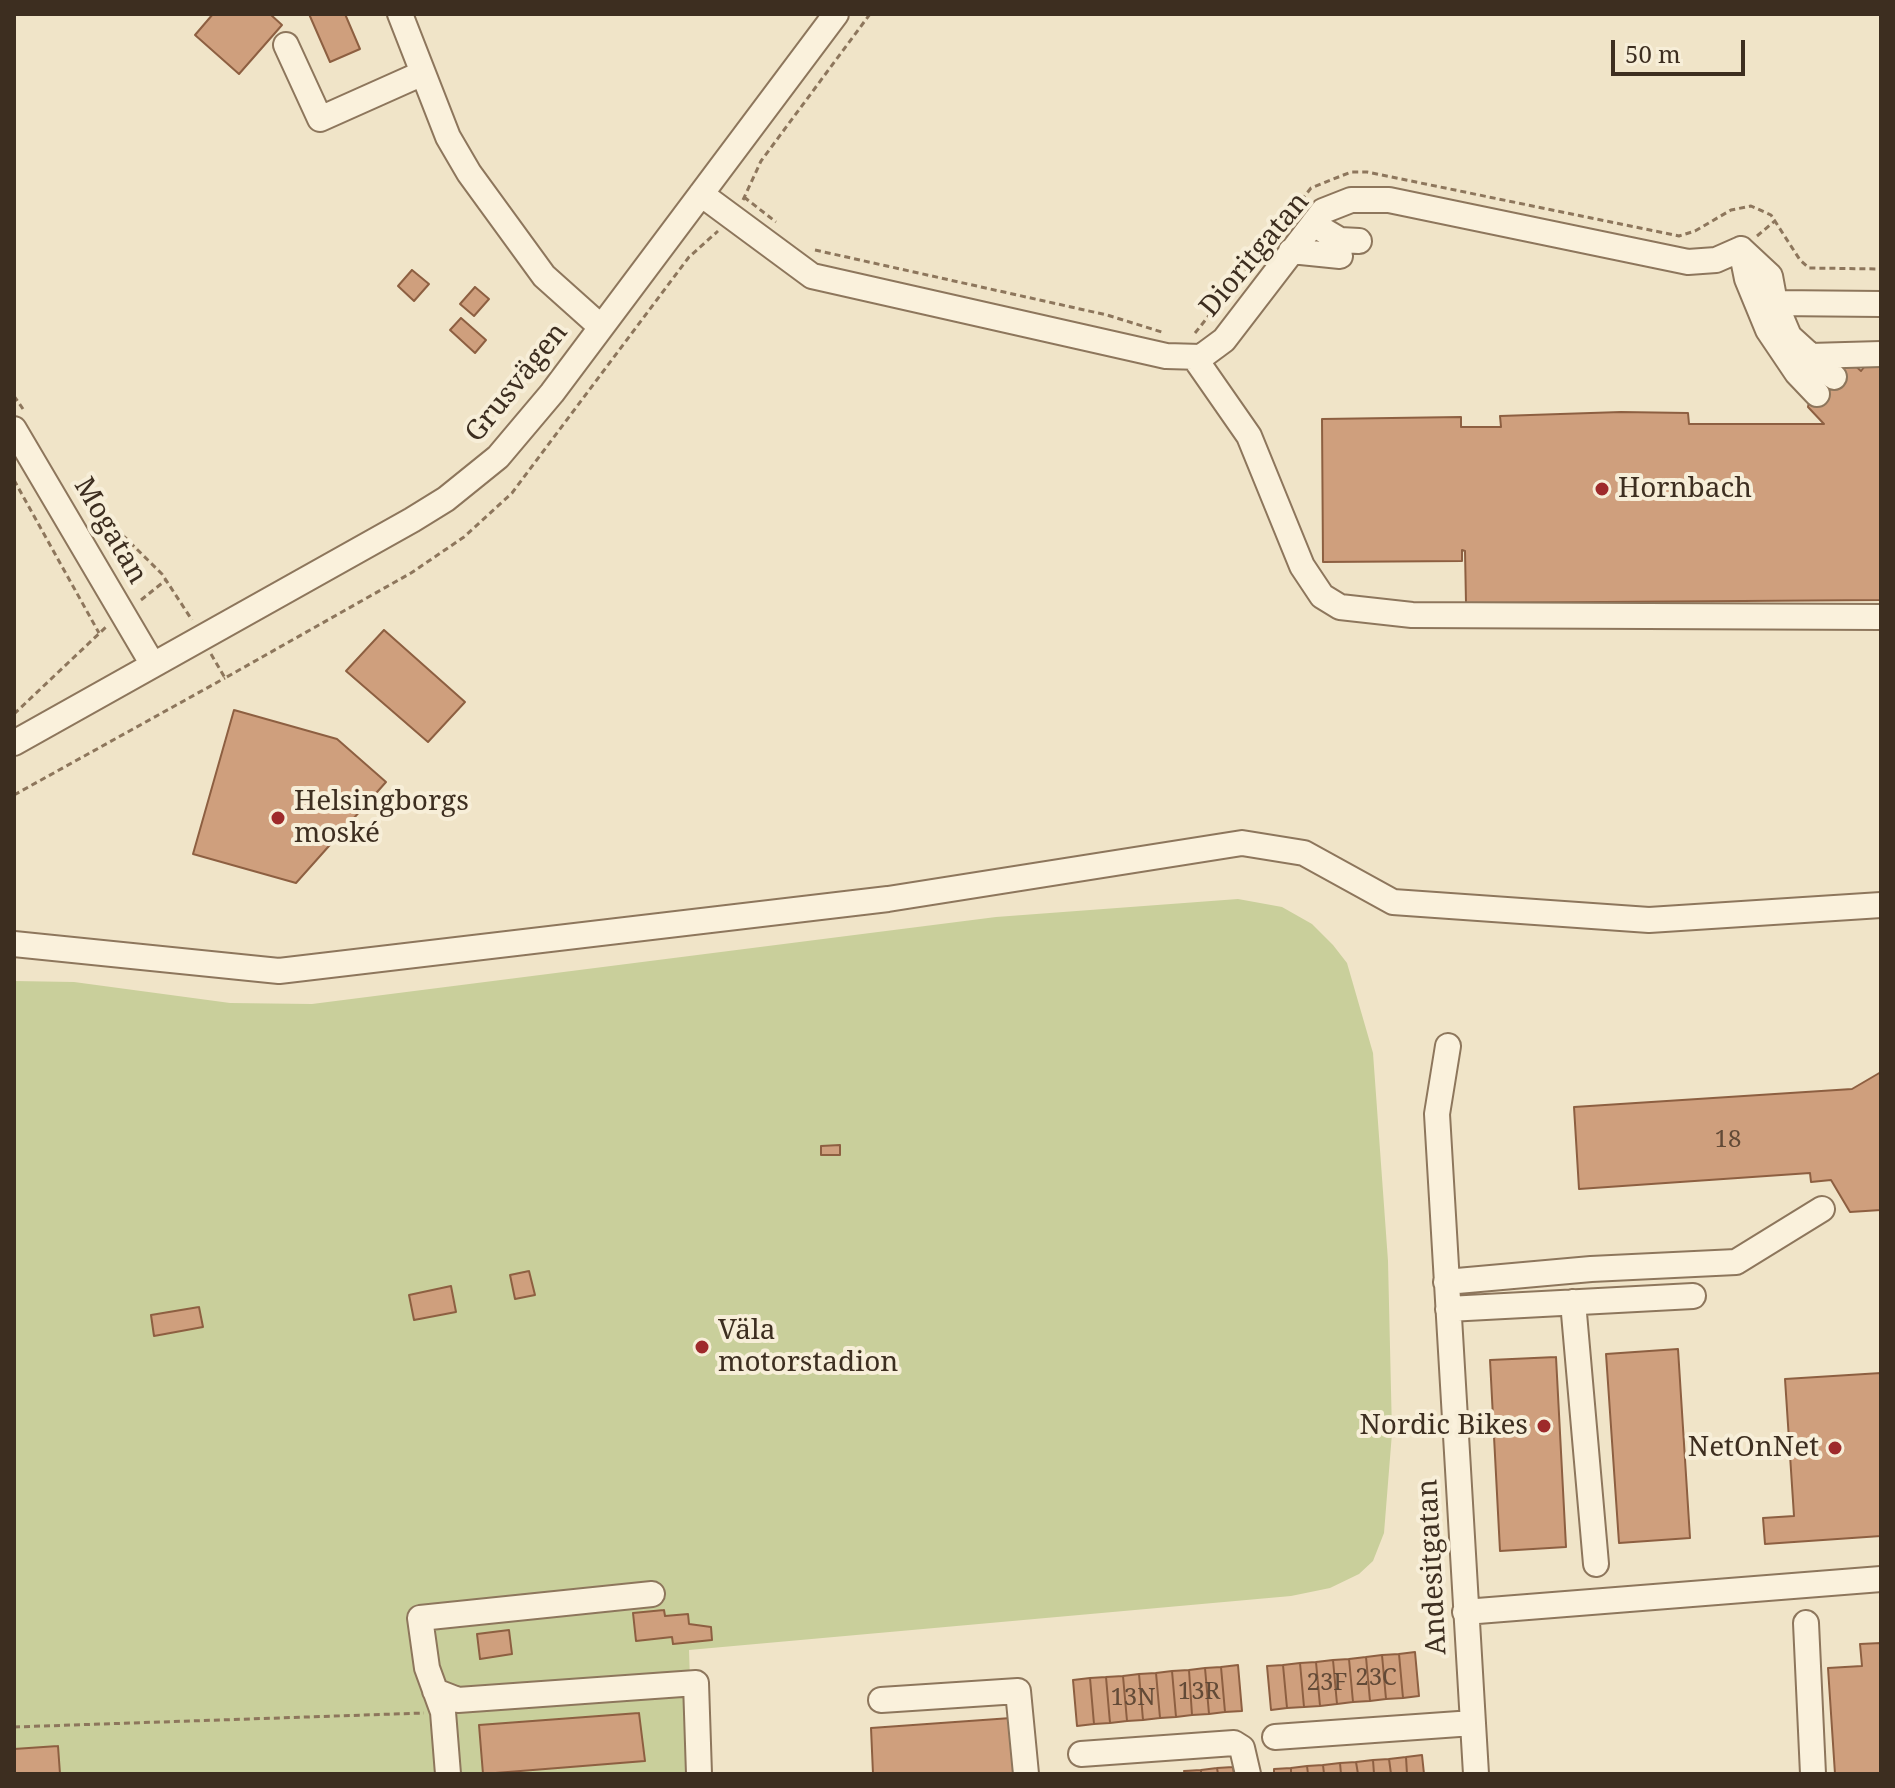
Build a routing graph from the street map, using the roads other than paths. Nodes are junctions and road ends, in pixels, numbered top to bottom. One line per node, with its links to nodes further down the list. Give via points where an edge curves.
1 (400, 14): 4 (street)
2 (836, 14): 5 (street, Grusvägen)
3 (286, 45): 4 (street, via 320,119)
4 (423, 73): 11 (street, via 448,137 495,211 556,291)
5 (701, 194): 11 (street, Grusvägen); 14 (street, Dioritgatan, via 812,276 1166,356)
6 (1313, 224): 7 (street, Dioritgatan, via 1323,211 1351,200 1389,200 1688,262 1716,260); 8 (street, Dioritgatan); 8 (street, via 1350,249)
7 (1741, 249): 9 (street, via 1770,276); 13 (street, via 1768,330 1797,373 1826,386)
8 (1291, 251): 14 (street, Dioritgatan, via 1224,340)
9 (1775, 303): 10 (street); 13 (street, via 1789,336)
10 (1881, 304)
11 (601, 327): 17 (street, Grusvägen, via 521,433 472,480 412,520)
12 (1881, 354): 13 (street)
13 (1810, 356)
14 (1194, 357): 16 (street, via 1249,436 1302,566 1322,596 1340,607 1412,615)
15 (22, 425): 17 (street, Mogatan)
16 (1881, 617)
17 (153, 665): 18 (street, Grusvägen)
18 (14, 743)
19 (1881, 905): 20 (street, via 1649,920 1393,902 1304,853 1242,843 888,899 279,971)
20 (14, 944)
21 (1448, 1046): 23 (street, Andesitgatan, via 1437,1114)
22 (1822, 1209): 23 (street, via 1736,1262)
23 (1446, 1282): 26 (street, Andesitgatan)
24 (1693, 1296): 25 (street)
25 (1573, 1302): 26 (street); 27 (street)
26 (1448, 1309): 30 (street, Andesitgatan)
27 (1596, 1564)
28 (1881, 1579): 30 (street)
29 (652, 1594): 33 (street, via 420,1618 427,1668)
30 (1465, 1612): 34 (street, Andesitgatan)
31 (1806, 1623): 42 (street)
32 (881, 1700): 39 (street, via 1018,1691)
33 (439, 1702): 37 (street); 38 (street, via 696,1683)
34 (1473, 1723): 35 (street); 41 (street, Andesitgatan)
35 (1275, 1737)
36 (1081, 1754): 40 (street, via 1234,1743 1242,1748)
37 (448, 1774)
38 (699, 1774)
39 (1026, 1774)
40 (1248, 1774)
41 (1476, 1774)
42 (1813, 1774)

